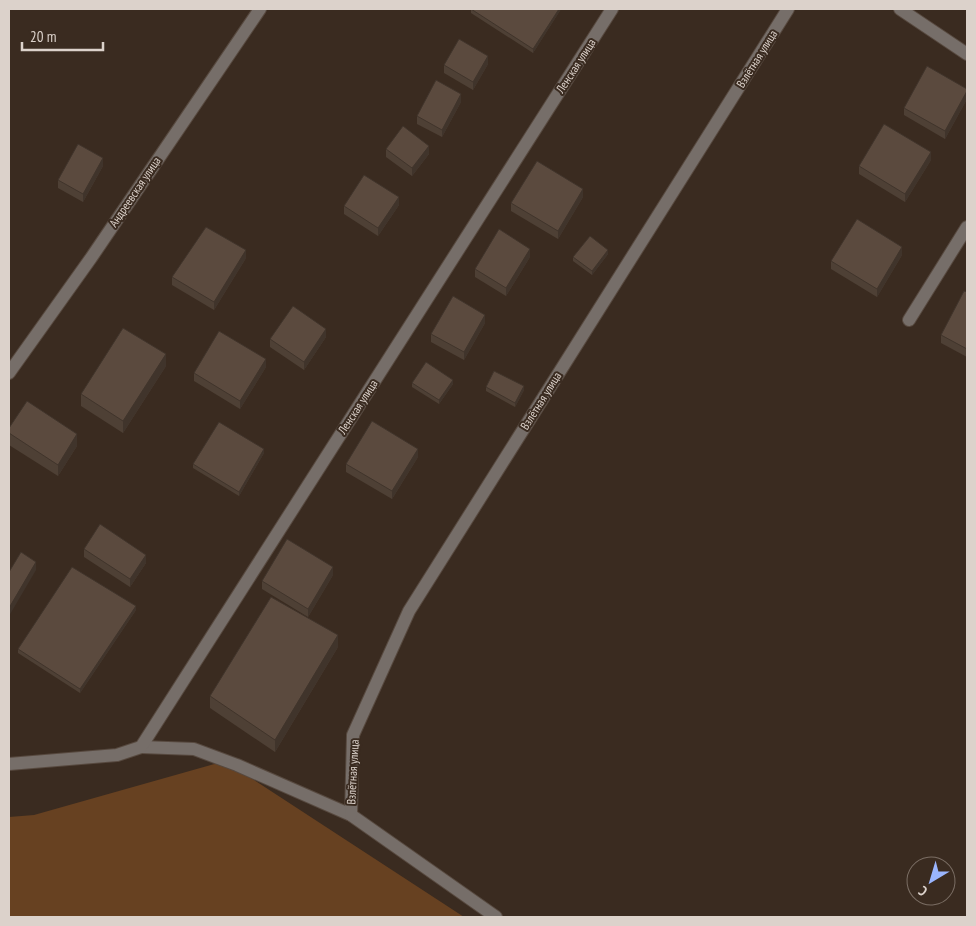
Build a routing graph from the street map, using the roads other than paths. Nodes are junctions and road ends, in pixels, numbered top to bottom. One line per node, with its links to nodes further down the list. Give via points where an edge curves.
1 (260, 9): 8 (lane, Андреевская улица)
2 (612, 9): 9 (lane, Ленская улица)
3 (788, 9): 11 (lane, Взлётная улица, via 409,611 353,735)
4 (900, 9): 5 (lane)
5 (967, 54)
6 (967, 227): 7 (lane)
7 (908, 320)
8 (9, 373)
9 (141, 747): 10 (lane, via 117,755); 11 (lane, via 194,749)
10 (9, 764)
11 (351, 815): 12 (lane)
12 (496, 917)

